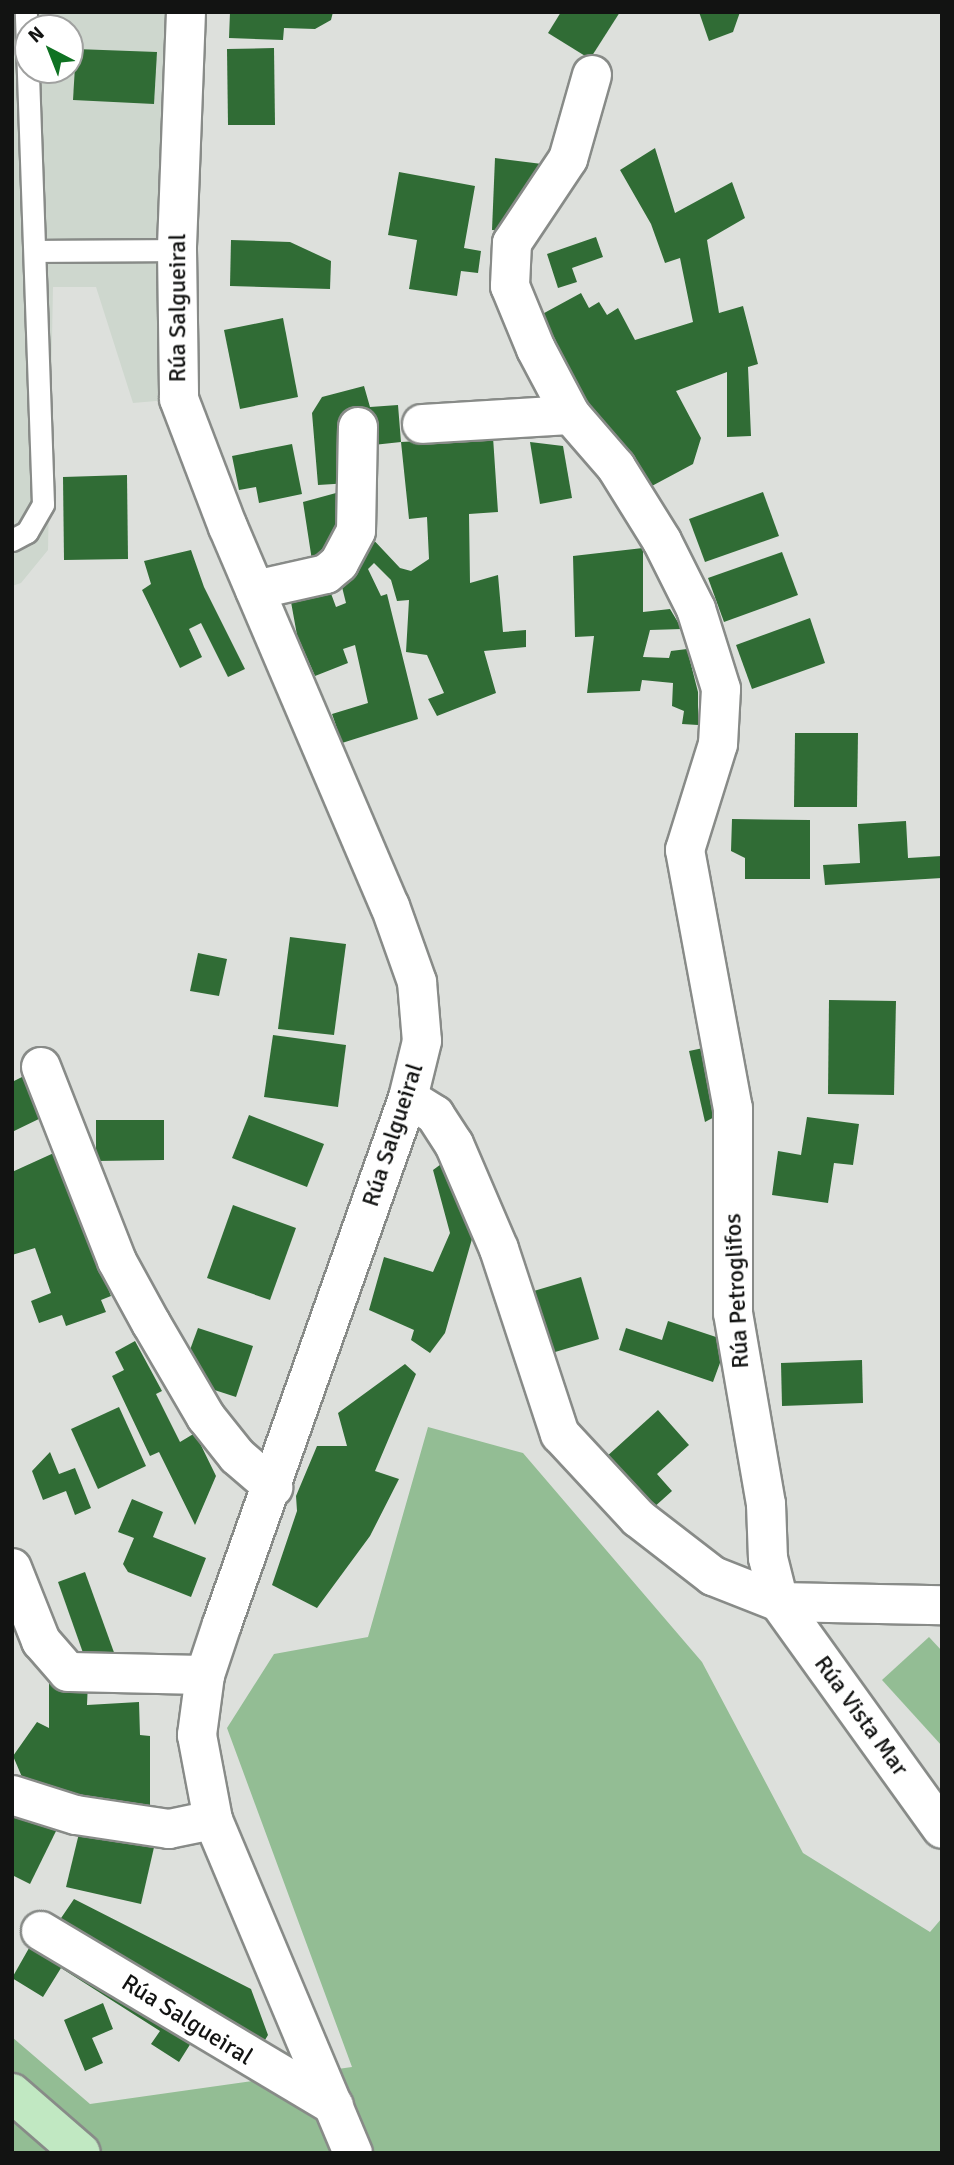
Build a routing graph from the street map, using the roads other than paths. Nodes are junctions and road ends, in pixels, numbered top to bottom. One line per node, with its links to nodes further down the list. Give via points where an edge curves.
1 (26, 12): 5 (lane)
2 (186, 12): 4 (street, Rúa Salgueiral)
3 (592, 75): 6 (street, Rúa Petroglifos, via 568,159 512,243 510,286)
4 (177, 250): 5 (lane); 10 (street, Rúa Salgueiral, via 179,399)
5 (37, 251): 9 (lane, via 43,504 27,532)
6 (570, 415): 7 (street); 15 (street, Rúa Petroglifos, via 642,504 696,609 721,689 718,744 685,850 733,1108 733,1313 766,1504 768,1558)
7 (422, 424)
8 (358, 426): 10 (street, via 356,531 339,563 326,574)
9 (12, 540)
10 (255, 590): 12 (street, Rúa Salgueiral, via 390,906 416,982 422,1041)
11 (41, 1067): 13 (street, via 117,1261 140,1303 206,1417 237,1456)
12 (408, 1098): 13 (street, Rúa Salgueiral); 15 (street, via 435,1115 454,1144 499,1249 560,1434 638,1518 713,1576)
13 (273, 1487): 17 (street, Rúa Salgueiral)
14 (12, 1568): 17 (street, via 41,1641 68,1672)
15 (779, 1602): 16 (street); 20 (street, Rúa Vista Mar)
16 (942, 1605)
17 (205, 1675): 19 (street, Rúa Salgueiral, via 197,1735)
18 (12, 1795): 19 (street, via 76,1815 169,1829)
19 (213, 1820): 23 (street, Rúa Salgueiral)
20 (942, 1829)
21 (41, 1931): 23 (street, Rúa Salgueiral)
22 (12, 2093): 24 (main road)
23 (334, 2106): 25 (street, Rúa Salgueiral)
24 (81, 2153)
25 (353, 2153)

